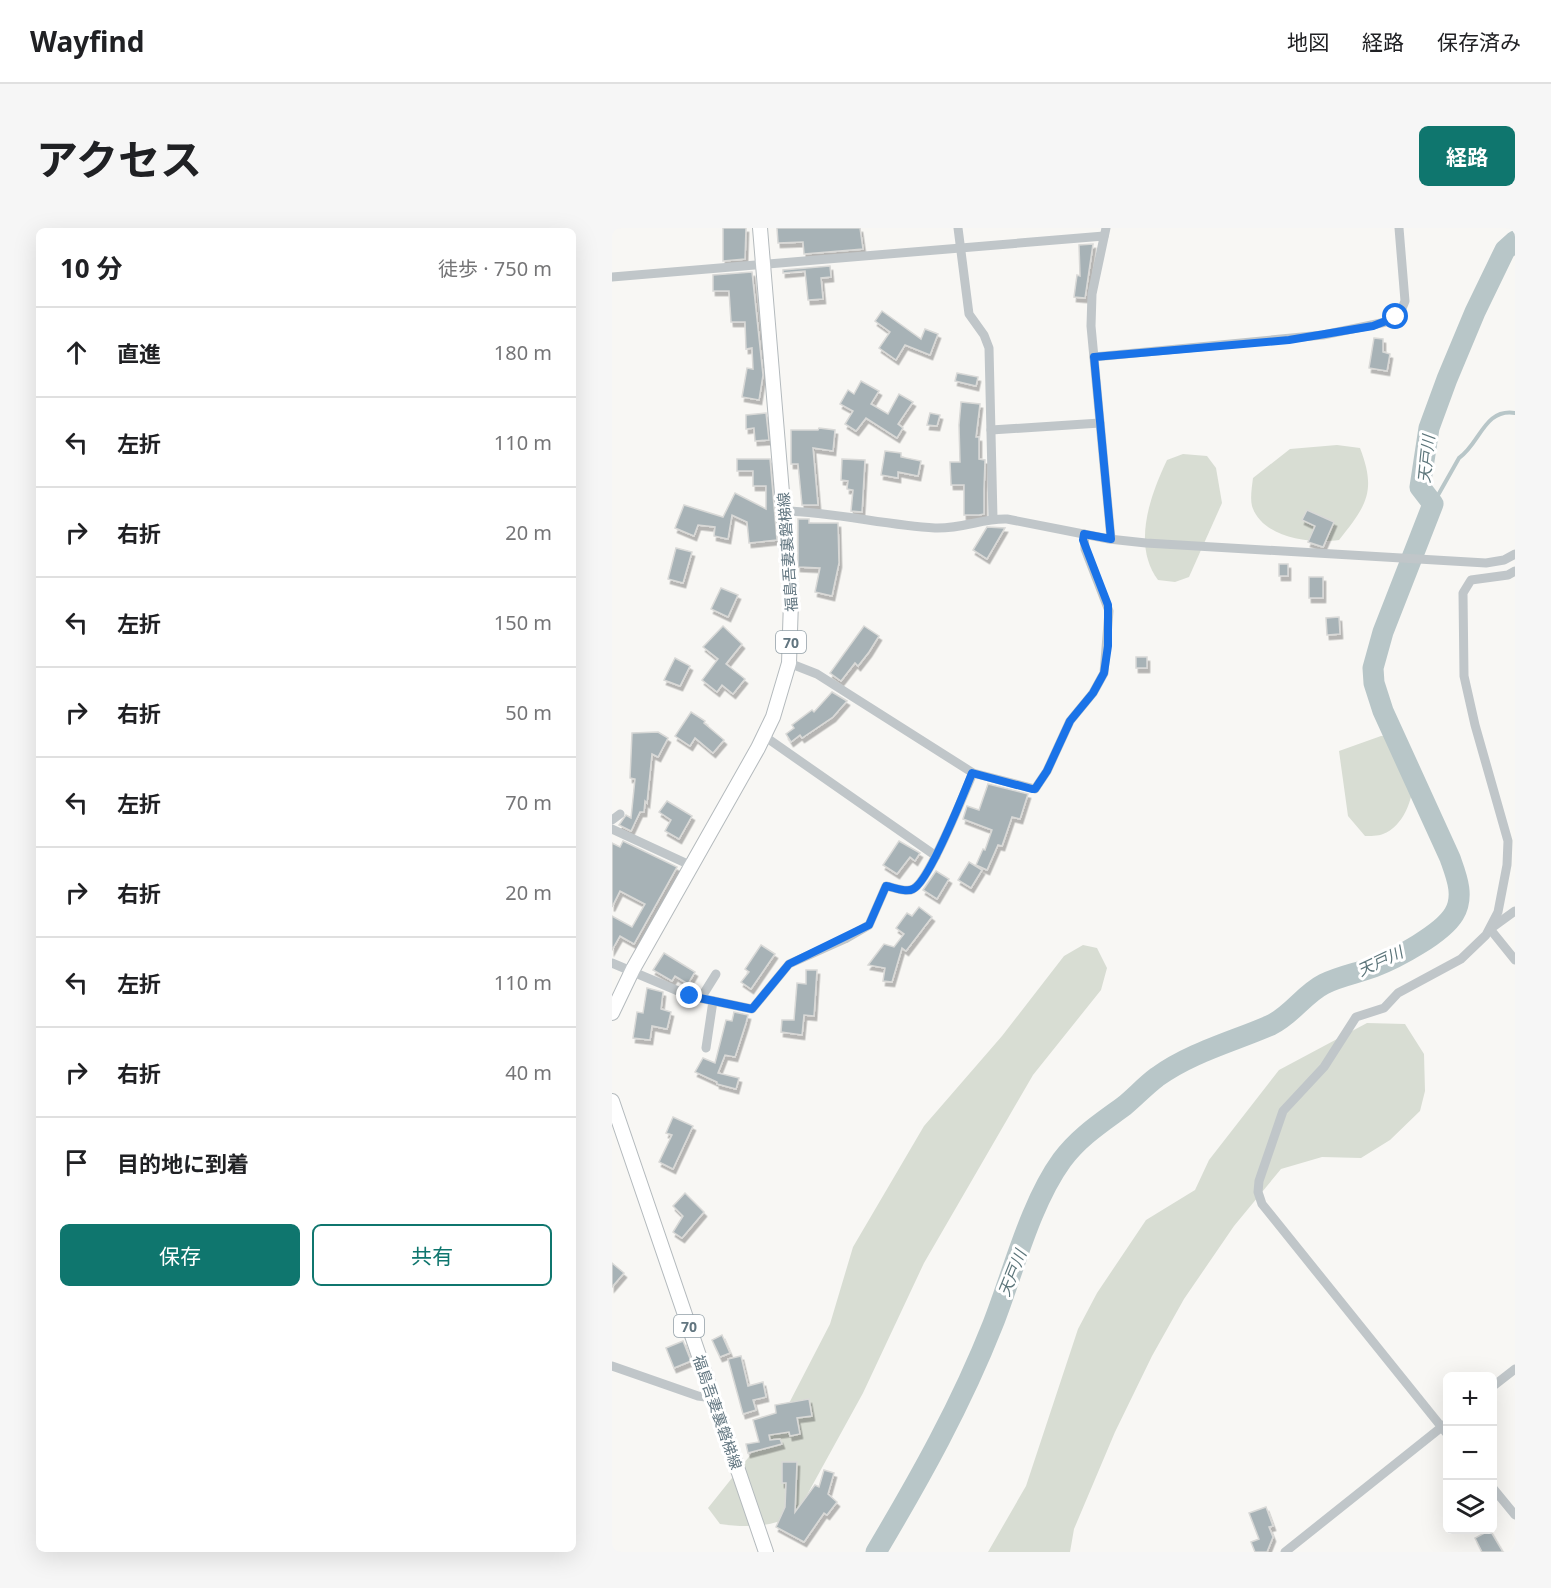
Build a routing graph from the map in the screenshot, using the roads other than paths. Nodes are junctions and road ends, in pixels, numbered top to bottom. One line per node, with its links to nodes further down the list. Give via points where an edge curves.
1 (760, 228): 6 (main road, 福島吾妻裏磐梯線 / 70)
2 (958, 228): 5 (street)
3 (1399, 228): 8 (street, via 1405,302 1401,311 1386,321 1289,340)
4 (1105, 232): 5 (street); 8 (street, via 1092,294)
5 (960, 247): 6 (street); 10 (street, via 969,314 988,348)
6 (763, 264): 7 (street); 11 (main road, 福島吾妻裏磐梯線 / 70)
7 (612, 277)
8 (1094, 357): 9 (street)
9 (1100, 423): 10 (street); 14 (street)
10 (992, 430): 12 (street)
11 (784, 512): 12 (street, via 834,513 933,528 965,527); 17 (main road, 福島吾妻裏磐梯線 / 70, via 792,601)
12 (993, 518): 13 (street)
13 (1084, 534): 14 (street); 19 (street, via 1085,549 1109,611 1108,646 1100,682 1074,715 1035,789)
14 (1111, 539): 15 (street, via 1452,561 1498,562)
15 (1515, 554)
16 (1515, 571): 24 (street, via 1471,580 1463,593 1463,658 1468,698 1508,842 1502,897)
17 (789, 663): 18 (main road, 福島吾妻裏磐梯線 / 70); 19 (street, via 817,674)
18 (764, 736): 21 (street); 22 (main road, 福島吾妻裏磐梯線 / 70)
19 (972, 773): 21 (street)
20 (612, 829): 22 (street)
21 (936, 856): 30 (street, via 913,890 886,886 869,925 789,964 752,1009)
22 (692, 866): 27 (main road, 福島吾妻裏磐梯線 / 70)
23 (1515, 911): 24 (street)
24 (1490, 929): 25 (street); 38 (street, via 1451,967 1398,993 1384,1008 1356,1017 1324,1067 1283,1111 1258,1187 1262,1204)
25 (1515, 960)
26 (612, 963): 27 (street)
27 (631, 972): 29 (street); 31 (main road, 福島吾妻裏磐梯線 / 70)
28 (716, 974): 29 (street)
29 (701, 998): 30 (street)
30 (713, 1001): 32 (street)
31 (612, 1012)
32 (706, 1048)
33 (612, 1101): 37 (main road, 福島吾妻裏磐梯線 / 70)
34 (612, 1366): 37 (street)
35 (1515, 1369): 36 (street)
36 (1497, 1383)
37 (713, 1398): 42 (main road, 福島吾妻裏磐梯線 / 70)
38 (1443, 1426)
39 (1443, 1430): 43 (street)
40 (1497, 1493): 41 (street)
41 (1514, 1513)
42 (766, 1552)
43 (1286, 1552)

